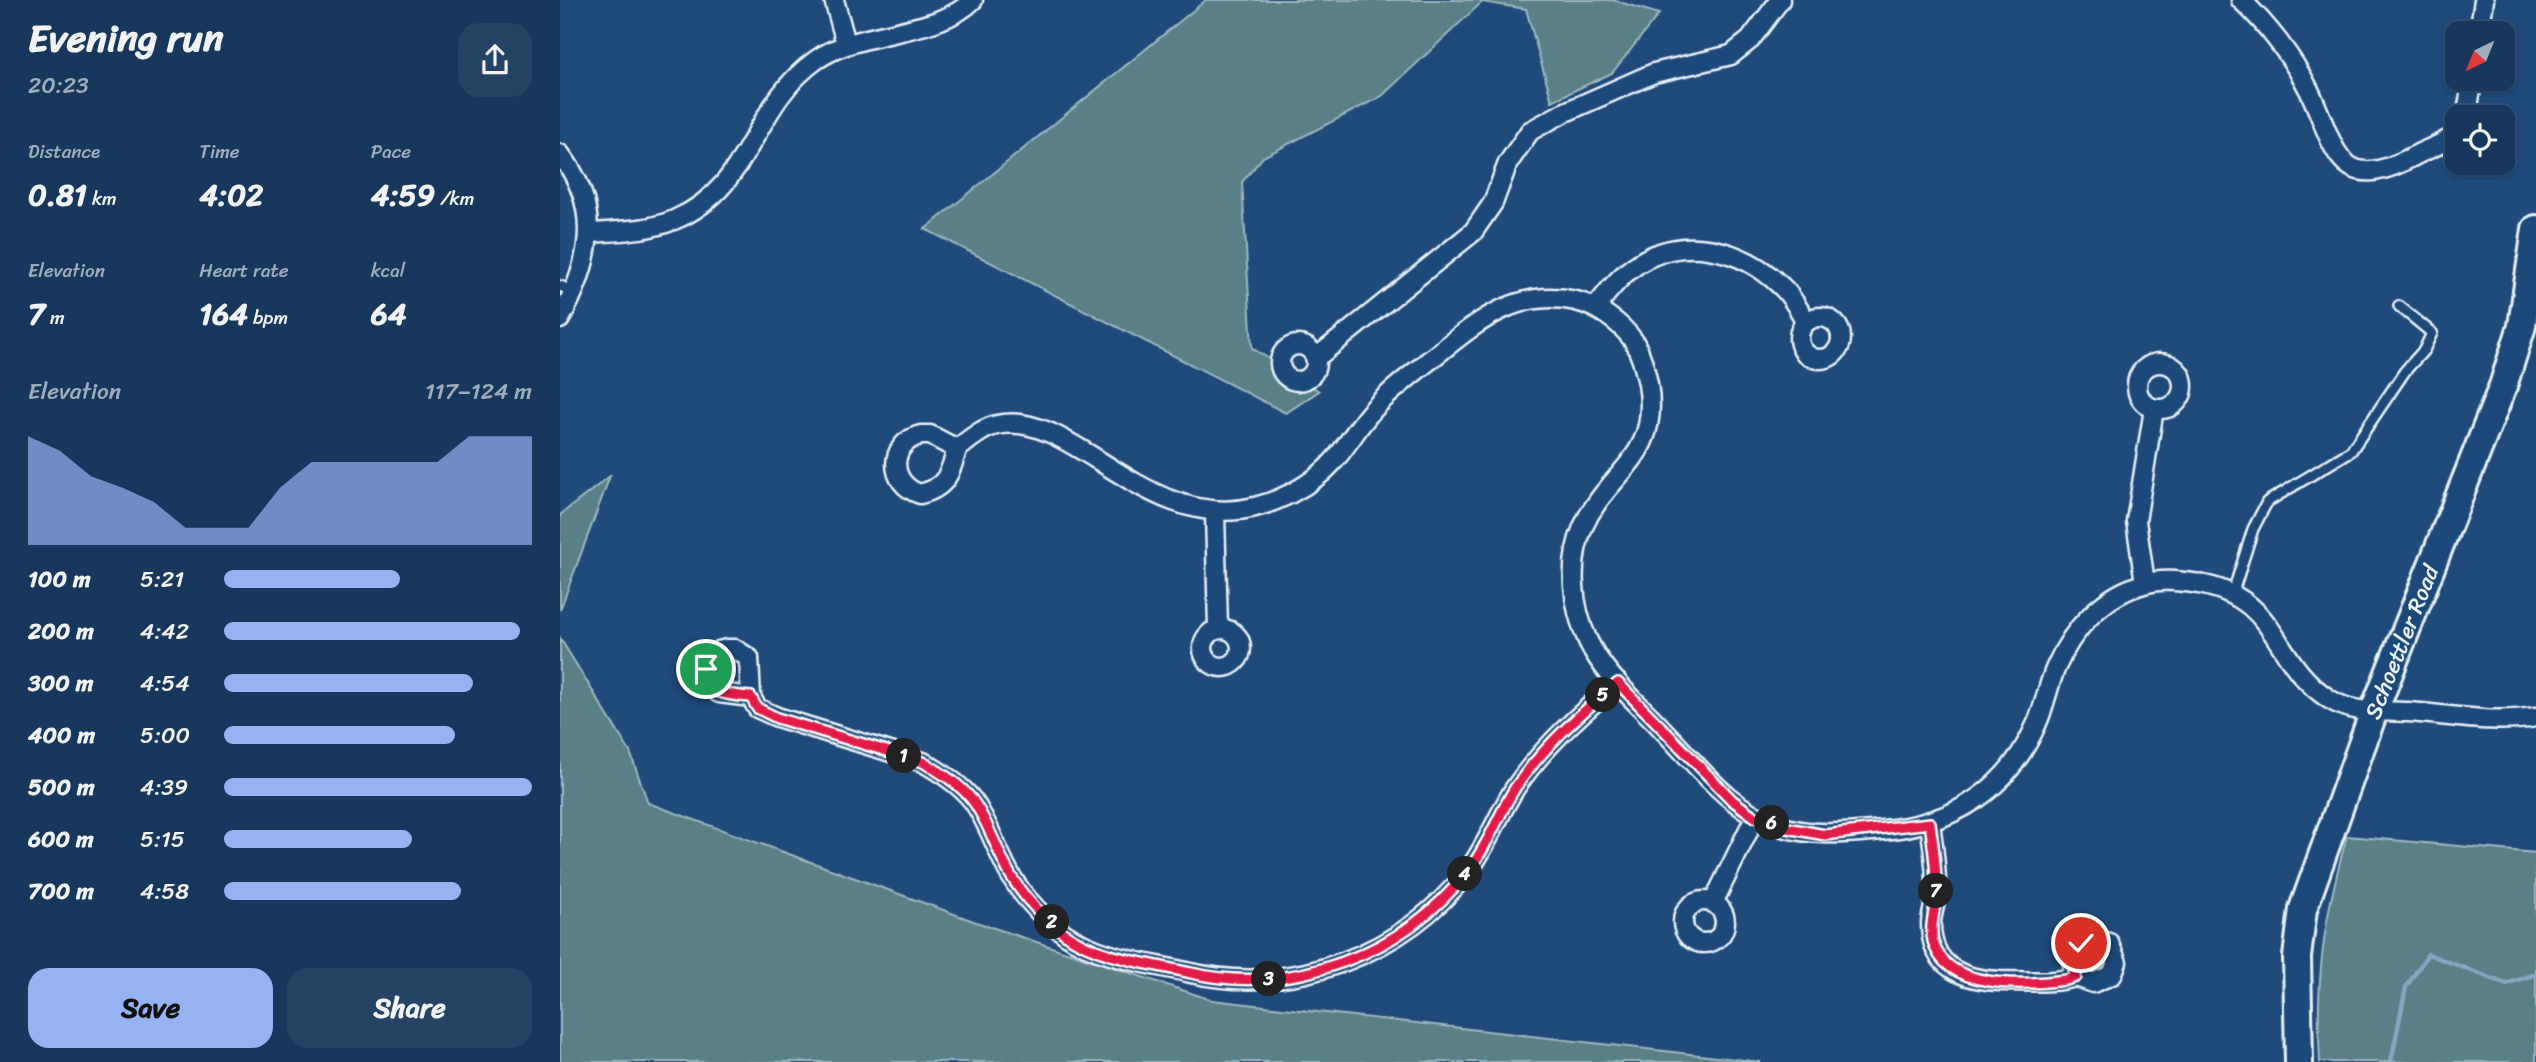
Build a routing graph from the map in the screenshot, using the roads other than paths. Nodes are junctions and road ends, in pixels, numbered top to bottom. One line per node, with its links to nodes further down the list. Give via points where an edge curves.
1 (834, 0): 7 (street)
2 (973, 0): 7 (street, via 937,19)
3 (1780, 0): 17 (street, via 1751,40 1731,55 1654,73 1530,131 1508,163 1493,203 1474,232)
4 (2241, 0): 8 (street, via 2296,69 2339,158 2350,168 2379,171 2394,167)
5 (2484, 0): 6 (street)
6 (2481, 21)
7 (846, 43): 11 (street, via 816,60 772,104 723,188 699,207 641,229)
8 (2445, 139)
9 (560, 154): 11 (street, via 581,195)
10 (2536, 229): 26 (street, Schoettler Road, via 2522,326 2503,386)
11 (591, 233): 12 (street)
12 (567, 289): 15 (street)
13 (2399, 306): 22 (lane, via 2432,333 2424,350 2351,451 2267,502 2253,529)
14 (1596, 307): 16 (street, via 1631,268 1653,256 1695,248 1720,249 1752,261 1768,274 1785,289); 20 (street, via 1537,297 1503,307 1397,386 1317,478 1267,504); 24 (street, via 1632,340 1642,358 1650,397 1643,447 1583,527 1574,562 1575,598 1589,645)
15 (560, 319)
16 (1807, 322)
17 (1315, 358)
18 (2154, 408): 21 (street, via 2136,521)
19 (957, 449): 20 (street, via 986,428 1002,423 1040,428 1155,496)
20 (1215, 513): 23 (street)
21 (2145, 583): 22 (street, via 2169,580); 29 (street, via 2098,608 2074,632 2020,756 1996,783 1959,810)
22 (2233, 592): 26 (street, via 2252,605 2296,670 2327,698 2353,711)
23 (1218, 628)
24 (1618, 683): 25 (street, via 1562,732 1536,762 1468,870 1403,934 1335,966 1274,979 1201,975 1103,953 1066,934 1035,907 1012,878 972,800 940,772 923,762 777,718 757,708); 28 (street, via 1732,800)
25 (751, 697)
26 (2374, 711): 27 (street, via 2480,721); 32 (street, Schoettler Road, via 2303,909 2297,957)
27 (2536, 718)
28 (1755, 817): 29 (street, via 1825,835); 30 (street)
29 (1930, 823): 31 (street, via 1936,868 1931,923 1934,943 1954,972 1989,980 2051,982)
30 (1713, 903)
31 (2076, 977)
32 (2299, 1062)

